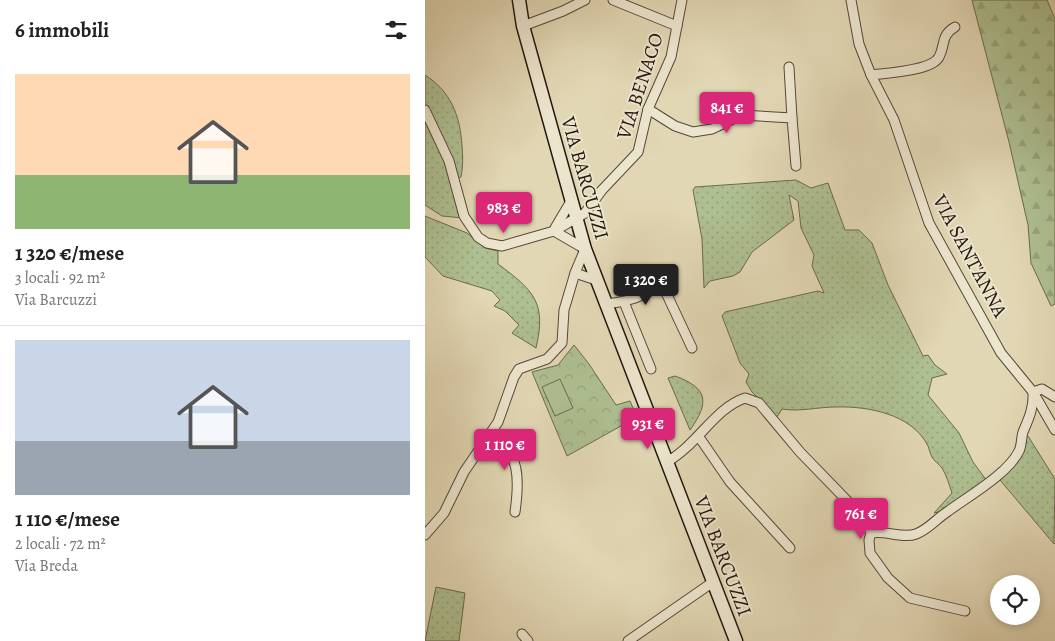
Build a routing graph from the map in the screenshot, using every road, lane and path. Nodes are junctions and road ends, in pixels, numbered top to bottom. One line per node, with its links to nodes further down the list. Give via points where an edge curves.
1 (519, 0): 6 (street, VIA BARCUZZI)
2 (585, 0): 6 (street)
3 (613, 0): 7 (street)
4 (682, 0): 7 (street, VIA BENACO)
5 (851, 0): 10 (street, VIA SANT'ANNA, via 859,44)
6 (523, 26): 15 (street, VIA BARCUZZI)
7 (677, 26): 11 (street, VIA BENACO, via 671,57)
8 (955, 27): 10 (street, via 948,31 941,43 940,56 935,62 919,68)
9 (789, 67): 13 (street)
10 (871, 75): 25 (street, VIA SANT'ANNA, via 894,120 929,222 1001,353)
11 (648, 109): 13 (street, via 675,126 693,132 712,129 741,116); 16 (street, VIA BENACO, via 638,152 602,190)
12 (425, 110): 17 (street, via 449,161 464,216 478,237 487,244 502,246)
13 (792, 118): 14 (street)
14 (796, 166)
15 (571, 201): 16 (street, VIA BARCUZZI); 17 (street)
16 (578, 223): 17 (street); 18 (street, VIA BARCUZZI)
17 (554, 231): 18 (street)
18 (585, 249): 19 (street); 20 (street, VIA BARCUZZI)
19 (575, 273): 20 (street); 27 (street, via 564,310 562,343 547,359 519,370)
20 (596, 280): 22 (street, VIA BARCUZZI)
21 (623, 302): 22 (street); 23 (street, via 637,298 663,278); 24 (street)
22 (605, 304): 30 (street, VIA BARCUZZI)
23 (692, 348)
24 (651, 368)
25 (1033, 392): 26 (street, via 1042,389); 28 (street, VIA SANT'ANNA); 33 (street, via 1033,407 1020,450 987,485 914,535)
26 (1055, 396)
27 (493, 430): 31 (street, via 507,445 515,461 518,481); 32 (street, via 464,472 444,513)
28 (1055, 430)
29 (699, 438): 30 (street); 33 (street, via 720,413 737,401 745,398 759,403 800,452 861,515); 34 (street, via 729,482)
30 (667, 462): 35 (street, VIA BARCUZZI)
31 (515, 512)
32 (425, 534)
33 (871, 534): 36 (street, via 869,553 888,578 910,598)
34 (790, 548)
35 (713, 582): 37 (street); 38 (street, VIA BARCUZZI)
36 (965, 611)
37 (628, 641)
38 (736, 641)

